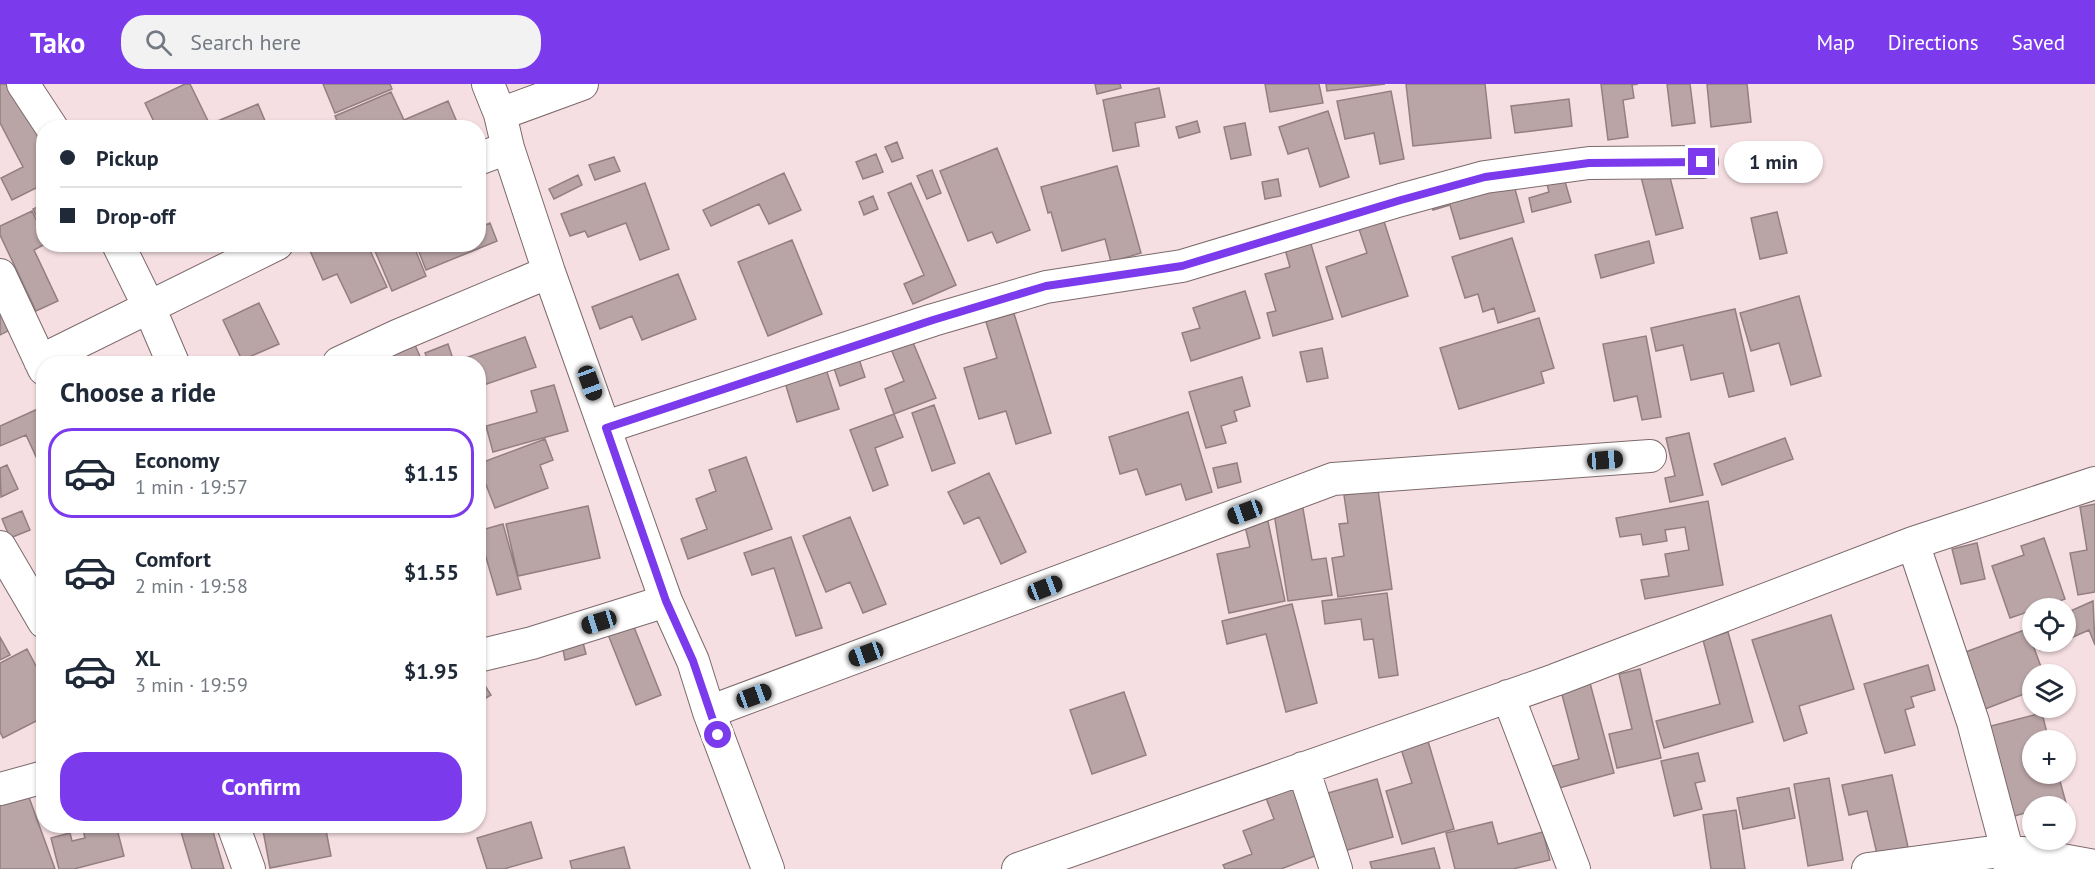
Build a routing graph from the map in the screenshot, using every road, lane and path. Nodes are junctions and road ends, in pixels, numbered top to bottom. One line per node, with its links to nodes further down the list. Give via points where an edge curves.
1 (23, 84): 5 (street)
2 (488, 84): 4 (street)
3 (582, 84): 4 (street)
4 (500, 114): 6 (street)
5 (47, 120)
6 (508, 148): 7 (street); 11 (street)
7 (486, 156)
8 (1702, 162): 18 (street, via 1589,163 1485,177 1182,266 1046,286)
9 (122, 252): 13 (street)
10 (261, 252): 13 (street)
11 (549, 272): 17 (street); 18 (street)
12 (0, 275): 14 (street)
13 (149, 307): 15 (street); 16 (street)
14 (38, 356)
15 (59, 356)
16 (170, 356)
17 (354, 356)
18 (606, 428): 23 (street)
19 (1650, 456): 27 (street, via 1333,479)
20 (2095, 483): 21 (street)
21 (1913, 543): 26 (street); 32 (street, via 1973,722)
22 (0, 547): 24 (street)
23 (666, 601): 25 (street); 27 (street, via 693,661)
24 (36, 608)
25 (486, 654)
26 (1508, 696): 28 (street); 38 (street)
27 (709, 712): 35 (street)
28 (1303, 768): 36 (street); 37 (street)
29 (36, 779): 30 (street)
30 (0, 789)
31 (236, 833): 34 (street)
32 (2008, 859): 33 (street); 39 (street)
33 (2095, 866)
34 (249, 869)
35 (768, 869)
36 (1018, 869)
37 (1336, 869)
38 (1574, 869)
39 (1868, 869)

